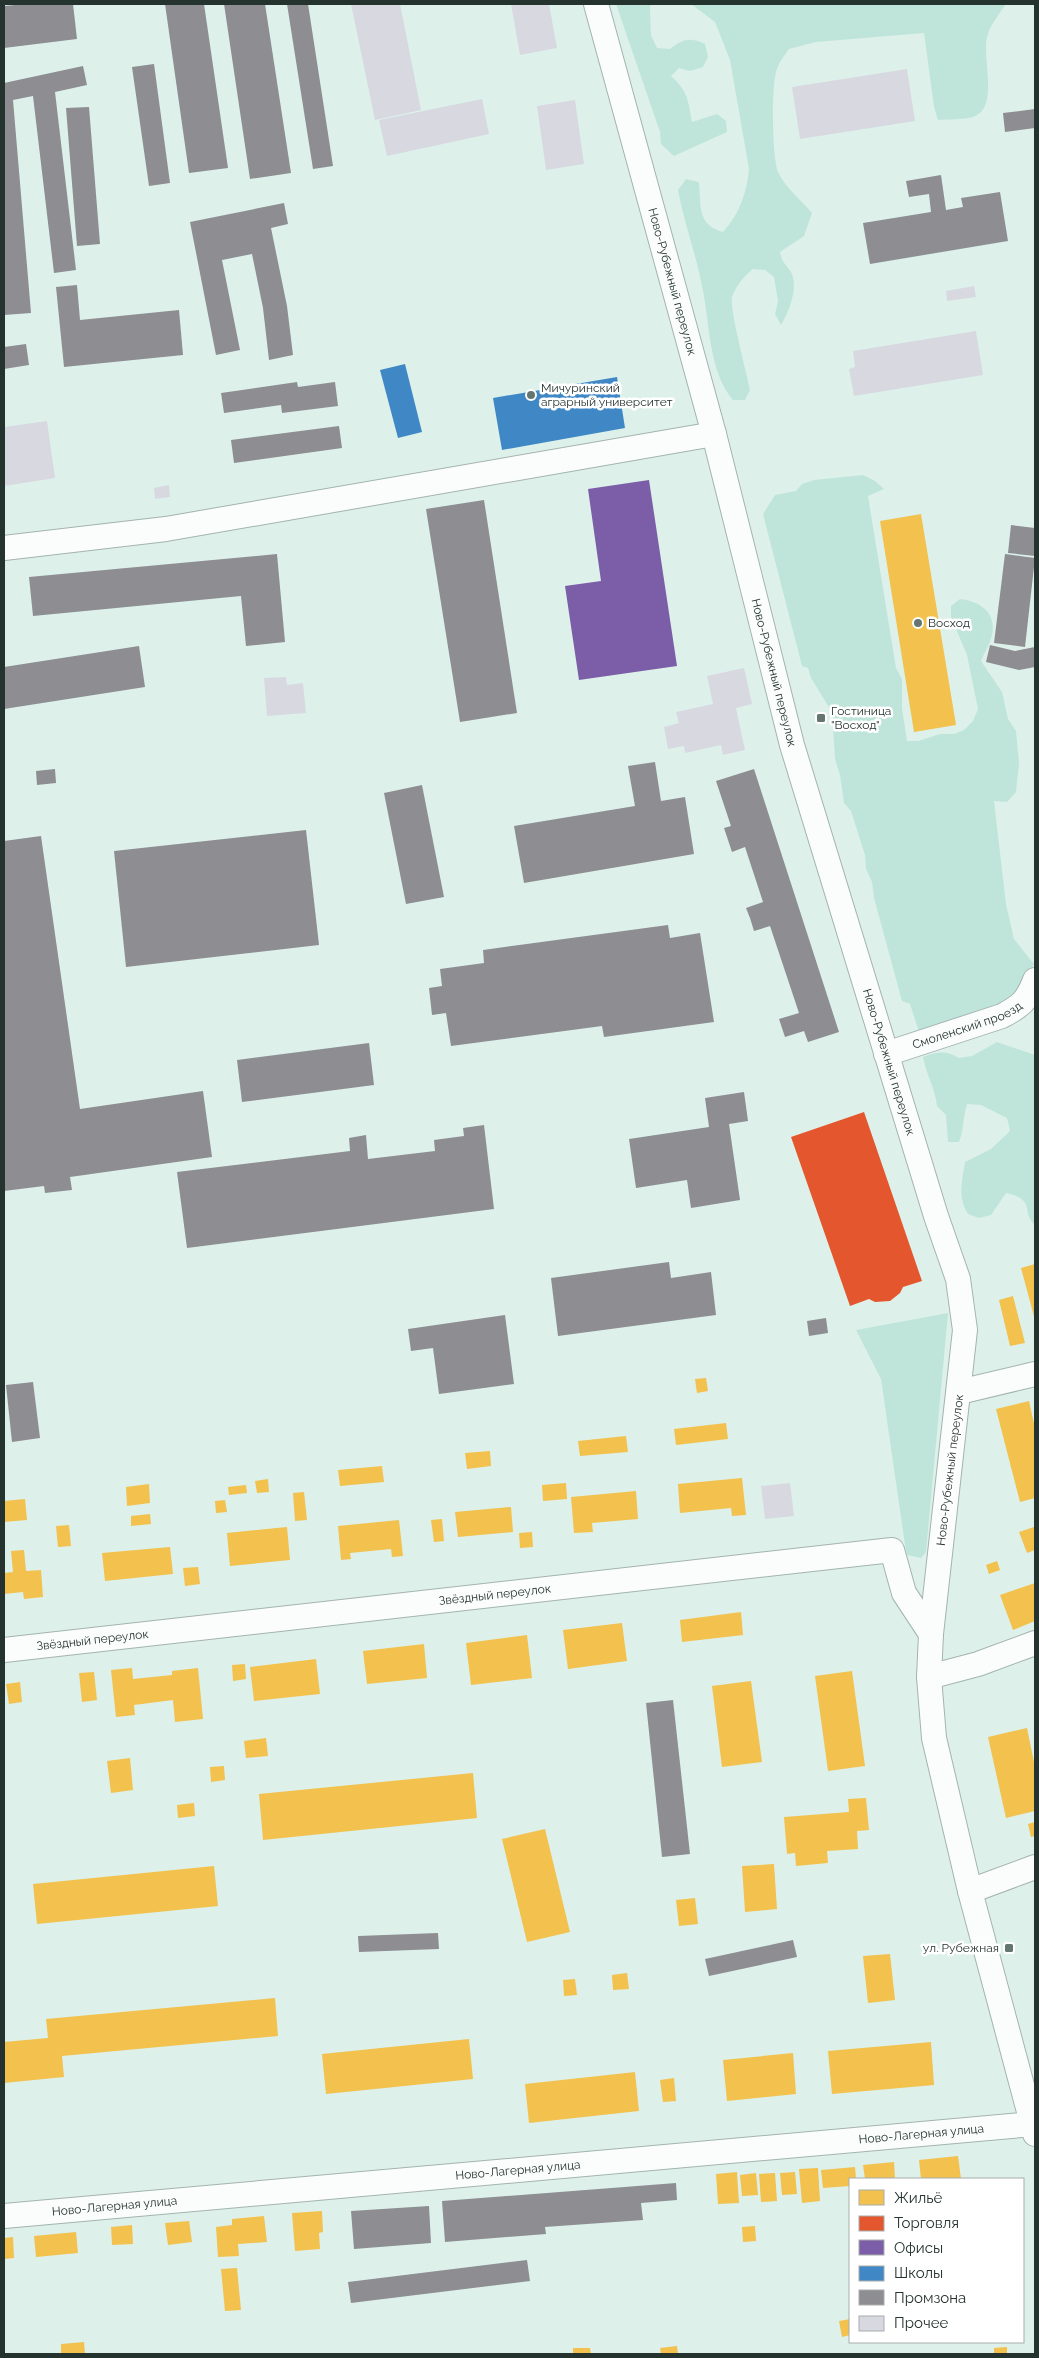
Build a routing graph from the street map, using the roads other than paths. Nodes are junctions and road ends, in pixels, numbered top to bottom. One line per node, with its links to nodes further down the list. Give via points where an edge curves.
1 (596, 4): 2 (street, Ново-Рубежный переулок)
2 (714, 434): 3 (street, via 166,529); 5 (street, Ново-Рубежный переулок, via 792,745)
3 (4, 548)
4 (1035, 980): 5 (street, Смоленский проезд, via 1029,996 1018,1008 1002,1016)
5 (886, 1054): 7 (street, Ново-Рубежный переулок, via 958,1279 965,1330)
6 (1035, 1374): 7 (street)
7 (959, 1392): 8 (street, Ново-Рубежный переулок)
8 (931, 1634): 10 (street, Звёздный переулок, via 904,1593 892,1550); 11 (street, Ново-Рубежный переулок)
9 (1035, 1643): 11 (street, via 978,1664)
10 (4, 1650)
11 (929, 1677): 13 (street, Ново-Рубежный переулок, via 934,1738)
12 (1035, 1867): 13 (street)
13 (970, 1891): 14 (street, Ново-Рубежный переулок)
14 (1029, 2083): 15 (street, Ново-Рубежный переулок)
15 (1034, 2129): 16 (street, Ново-Лагерная улица)
16 (4, 2216)

